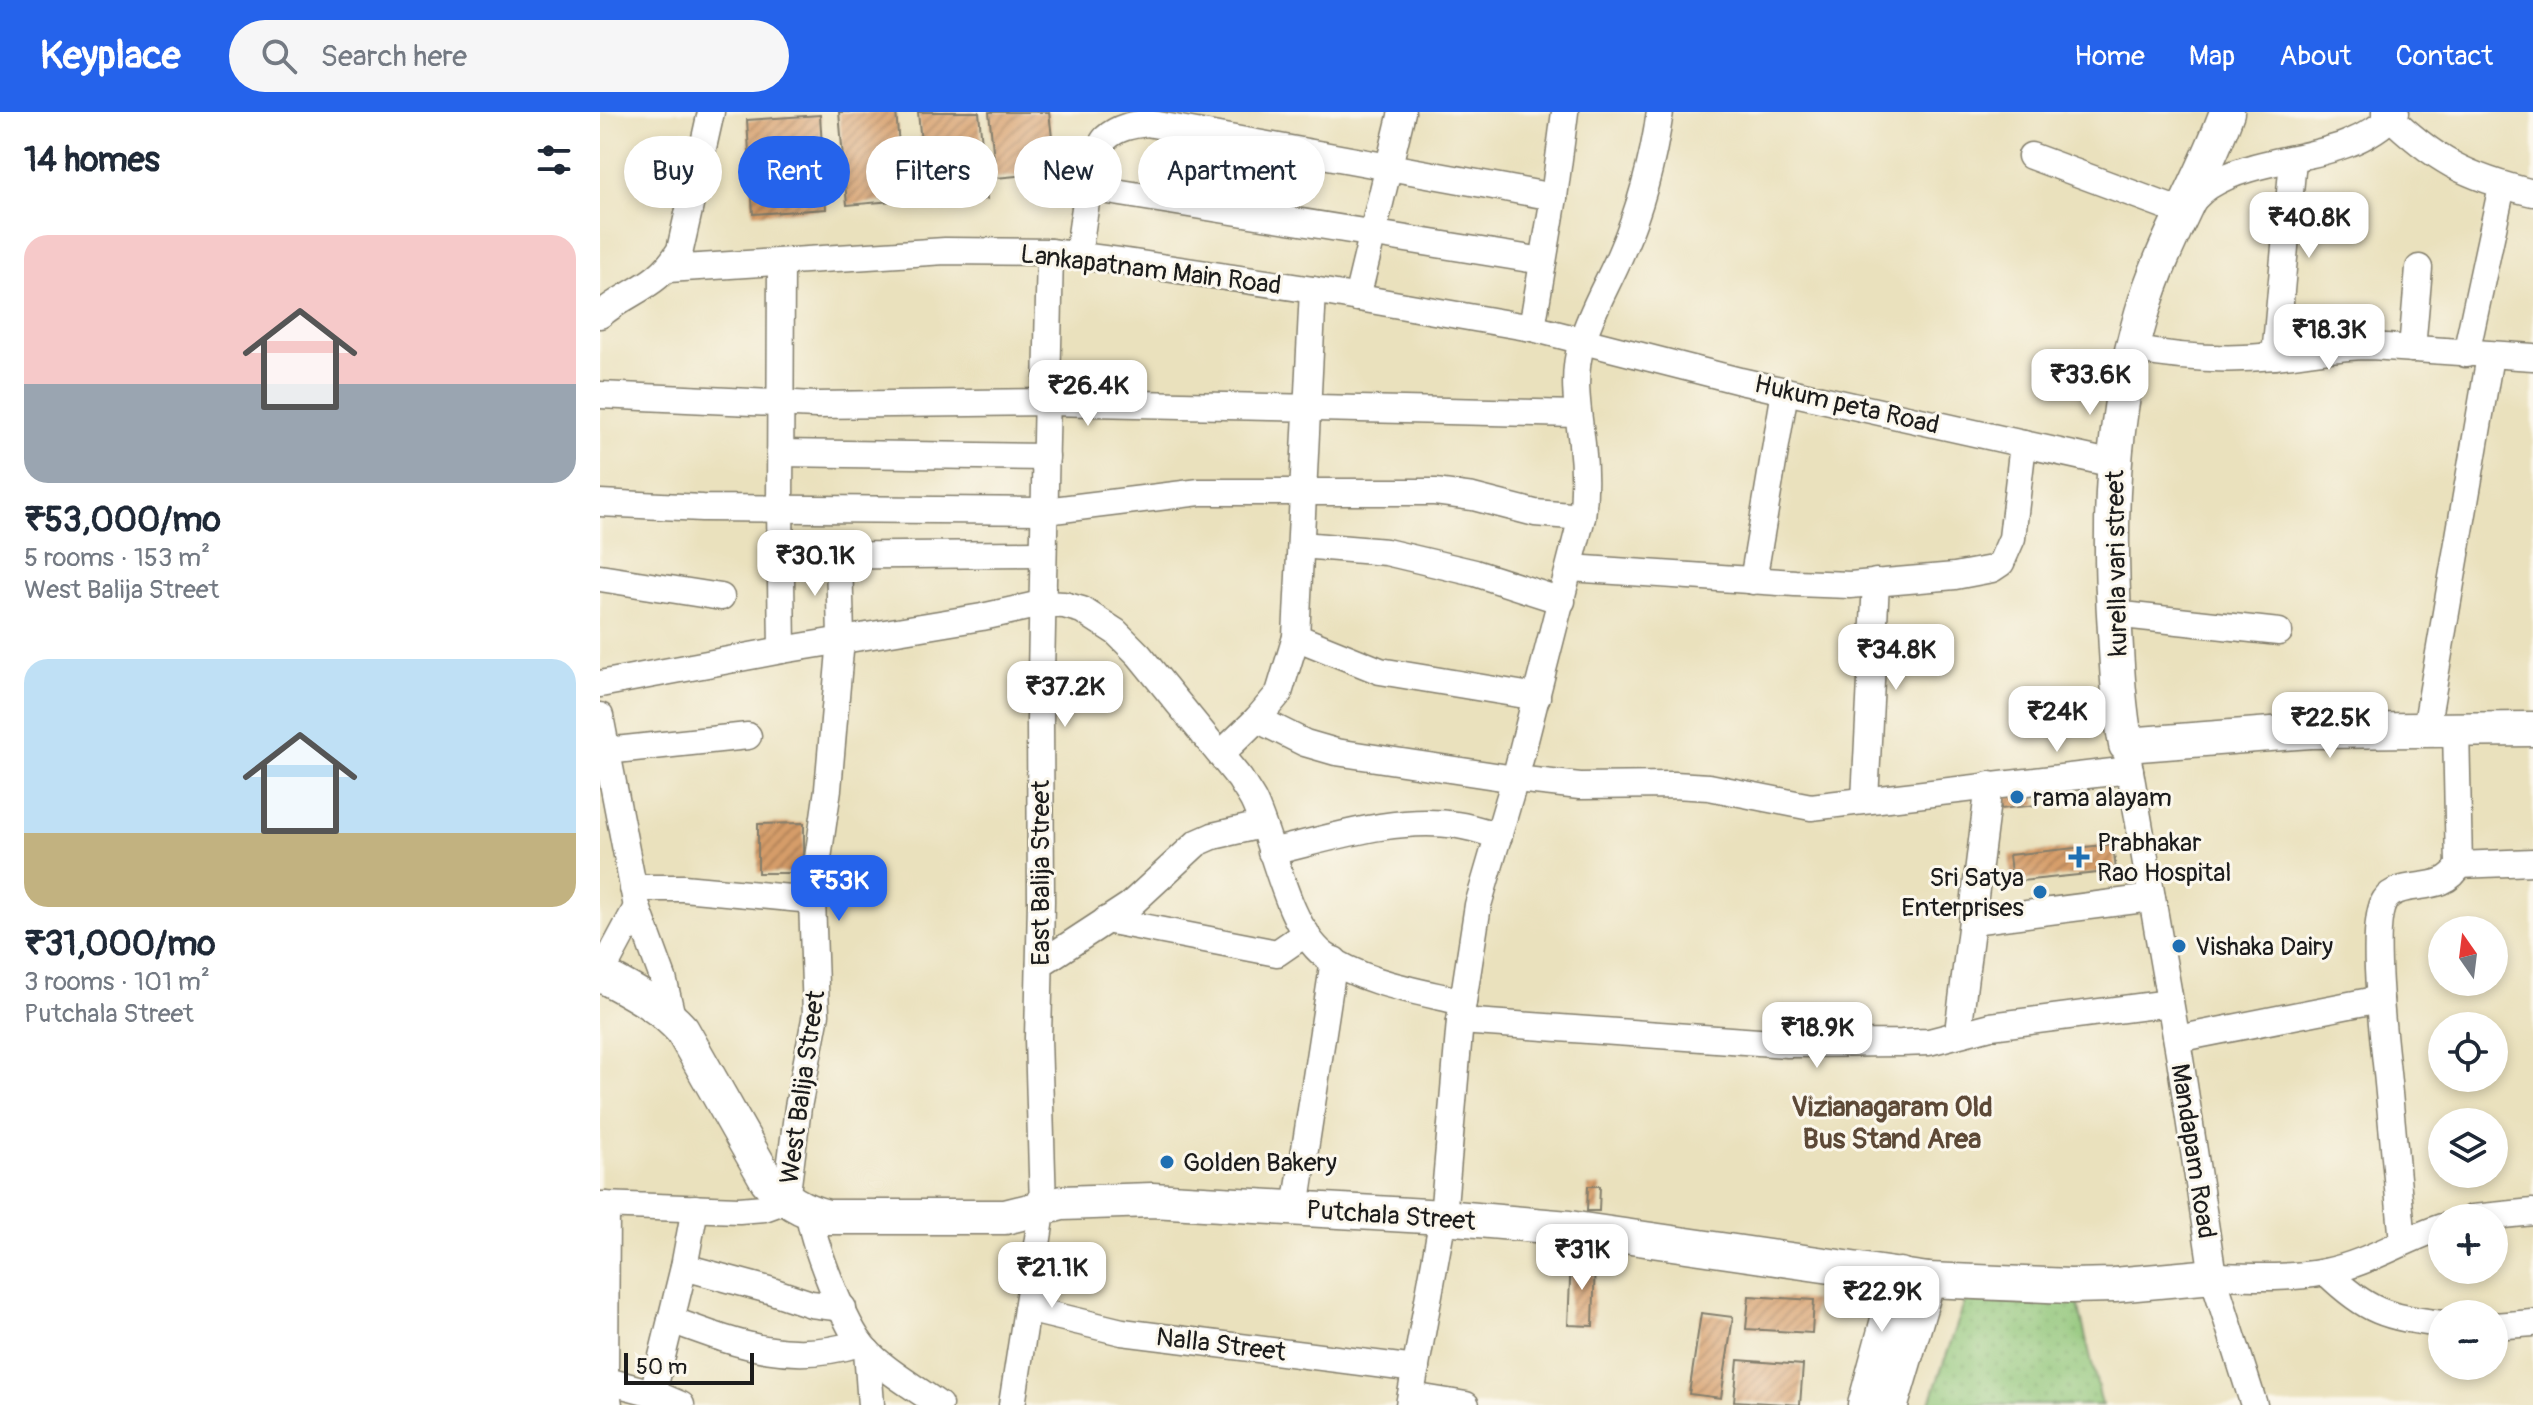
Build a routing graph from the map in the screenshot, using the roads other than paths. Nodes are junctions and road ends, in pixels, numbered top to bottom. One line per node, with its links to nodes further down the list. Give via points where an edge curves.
1 (711, 112): 23 (street, via 680,250)
2 (1402, 112): 10 (street)
3 (1565, 112): 14 (street)
4 (1660, 112): 28 (street, via 1642,197)
5 (2227, 112): 16 (main road, kurella vari street)
6 (2391, 114): 9 (street, via 2365,137); 11 (street, via 2431,154)
7 (1108, 136): 10 (street, via 1147,123)
8 (2031, 156): 16 (street)
9 (2293, 160): 16 (street, via 2207,187); 32 (street)
10 (1389, 166): 14 (street); 17 (street)
11 (2502, 186): 13 (street); 31 (street)
12 (1122, 193): 17 (street)
13 (2533, 193)
14 (1554, 197): 20 (street)
15 (1086, 208): 19 (street)
16 (2182, 212): 29 (main road, kurella vari street)
17 (1373, 233): 20 (street); 25 (street)
18 (1050, 252): 19 (street, Lankapatnam Main Road); 21 (street, Lankapatnam Main Road, via 945,251); 36 (street, East Balija Street)
19 (1078, 256): 24 (street, Lankapatnam Main Road)
20 (1543, 261): 27 (street)
21 (781, 262): 23 (street, Lankapatnam Main Road); 37 (street)
22 (2419, 268): 30 (street)
23 (668, 269): 26 (street)
24 (1313, 290): 25 (street, Lankapatnam Main Road); 38 (street)
25 (1357, 298): 27 (street, Lankapatnam Main Road)
26 (600, 315)
27 (1532, 328): 28 (street, Lankapatnam Main Road)
28 (1582, 340): 34 (street, Hukum peta Road); 39 (street, via 1575,372)
29 (2132, 349): 32 (street, via 2174,357); 43 (main road, kurella vari street)
30 (2412, 349): 31 (street); 32 (street, via 2345,346)
31 (2478, 355): 33 (street); 69 (street)
32 (2275, 356)
33 (2533, 357)
34 (1785, 391): 40 (street, Hukum peta Road); 55 (street)
35 (600, 395): 37 (street)
36 (1049, 402): 37 (street); 38 (street); 42 (street, East Balija Street)
37 (781, 404): 41 (street)
38 (1308, 407): 39 (street); 44 (street)
39 (1577, 414): 48 (street, via 1585,488)
40 (2023, 444): 43 (street, Hukum peta Road); 56 (street, via 2012,538 2001,563 1955,576)
41 (780, 453): 42 (street); 46 (street)
42 (1046, 457): 47 (street, East Balija Street)
43 (2114, 464): 60 (main road, kurella vari street)
44 (1304, 491): 47 (street, via 1176,494); 48 (street, via 1453,493 1525,512); 49 (street)
45 (600, 503): 46 (street)
46 (780, 508): 47 (street); 52 (street)
47 (1045, 511): 50 (street, East Balija Street)
48 (1582, 517): 53 (street)
49 (1301, 545): 58 (street, via 1386,552); 62 (street)
50 (1043, 554): 51 (street); 59 (street, East Balija Street)
51 (839, 555): 52 (street); 63 (street, West Balija Street)
52 (780, 556): 64 (street)
53 (1570, 568): 55 (street); 58 (street)
54 (600, 578): 57 (street)
55 (1753, 581): 56 (street)
56 (1876, 582): 77 (street)
57 (721, 597)
58 (1562, 601): 66 (street)
59 (1041, 604): 63 (street); 73 (street, via 1082,610 1116,632); 90 (street, East Balija Street)
60 (2114, 614): 61 (street); 74 (main road, kurella vari street)
61 (2279, 632)
62 (1296, 637): 66 (street, via 1380,671); 68 (street, via 1279,693)
63 (841, 639): 64 (street); 85 (street, West Balija Street)
64 (782, 650): 65 (street)
65 (600, 684)
66 (1537, 697): 75 (street)
67 (600, 716): 72 (street)
68 (1257, 719): 73 (street); 75 (street, via 1336,752)
69 (2441, 729): 70 (main road); 74 (main road, via 2310,731); 82 (street)
70 (2533, 729)
71 (748, 736): 72 (street)
72 (606, 751): 83 (street)
73 (1221, 754): 78 (street, via 1253,801)
74 (2128, 758): 76 (street); 84 (street, Mandapam Road)
75 (1515, 779): 77 (street, via 1580,786 1709,787 1811,807); 79 (street)
76 (1989, 785): 77 (street); 87 (street)
77 (1865, 800)
78 (1261, 825): 80 (street); 86 (street, via 1197,843 1153,886)
79 (1499, 836): 80 (street, via 1459,825 1404,824); 94 (street, via 1478,905)
80 (1271, 852): 88 (street)
81 (2533, 862): 82 (street)
82 (2459, 865): 92 (street, via 2448,879 2385,899 2377,945)
83 (635, 897): 85 (street, via 683,888); 91 (street); 95 (street)
84 (2152, 898): 87 (street); 93 (street, Mandapam Road)
85 (812, 900): 99 (street, West Balija Street, via 816,1014 798,1107)
86 (1106, 920): 88 (street, via 1277,953); 90 (street)
87 (1972, 921): 96 (street)
88 (1306, 933): 89 (street)
89 (1334, 960): 94 (street); 102 (street)
90 (1040, 964): 100 (street, East Balija Street)
91 (600, 974): 95 (main road)
92 (2380, 999): 97 (street); 107 (street)
93 (2170, 1003): 96 (street); 97 (street, Mandapam Road)
94 (1462, 1011): 96 (street, via 1787,1044 1915,1043); 105 (street)
95 (673, 1021): 99 (main road, via 767,1180)
96 (1958, 1032)
97 (2177, 1039): 111 (street, Mandapam Road)
98 (603, 1205): 101 (street); 108 (street)
99 (798, 1206): 100 (main road, Putchala Street, via 849,1218 1005,1217); 101 (street); 114 (street)
100 (1043, 1206): 102 (main road, Putchala Street, via 1152,1200); 115 (street, East Balija Street)
101 (695, 1208): 109 (street)
102 (1296, 1208): 105 (main road, Putchala Street)
103 (2533, 1212): 104 (street)
104 (2508, 1214)
105 (1443, 1217): 112 (main road, Putchala Street, via 1569,1228); 121 (street)
106 (2428, 1232): 107 (street)
107 (2403, 1242): 110 (street)
108 (603, 1260): 113 (street)
109 (684, 1267): 114 (street, via 811,1304); 116 (street)
110 (2326, 1272): 111 (street); 117 (street, via 2373,1309)
111 (2213, 1276): 112 (main road, Mandapam Road, via 2070,1286); 132 (street)
112 (1914, 1278): 130 (main road); 131 (main road)
113 (602, 1294): 122 (street)
114 (843, 1308): 120 (street)
115 (1027, 1309): 121 (street, Nalla Street, via 1122,1332); 128 (street, East Balija Street)
116 (671, 1320): 120 (street, via 769,1350 805,1353); 123 (street)
117 (2428, 1321)
118 (2533, 1323): 119 (street)
119 (2508, 1325)
120 (863, 1347): 126 (street); 127 (street)
121 (1416, 1369): 124 (street)
122 (604, 1388): 123 (street)
123 (653, 1393): 125 (street)
124 (1410, 1400): 129 (street)
125 (681, 1405)
126 (871, 1405)
127 (939, 1405)
128 (1012, 1405)
129 (1466, 1405)
130 (1865, 1405)
131 (1891, 1405)
132 (2254, 1405)

